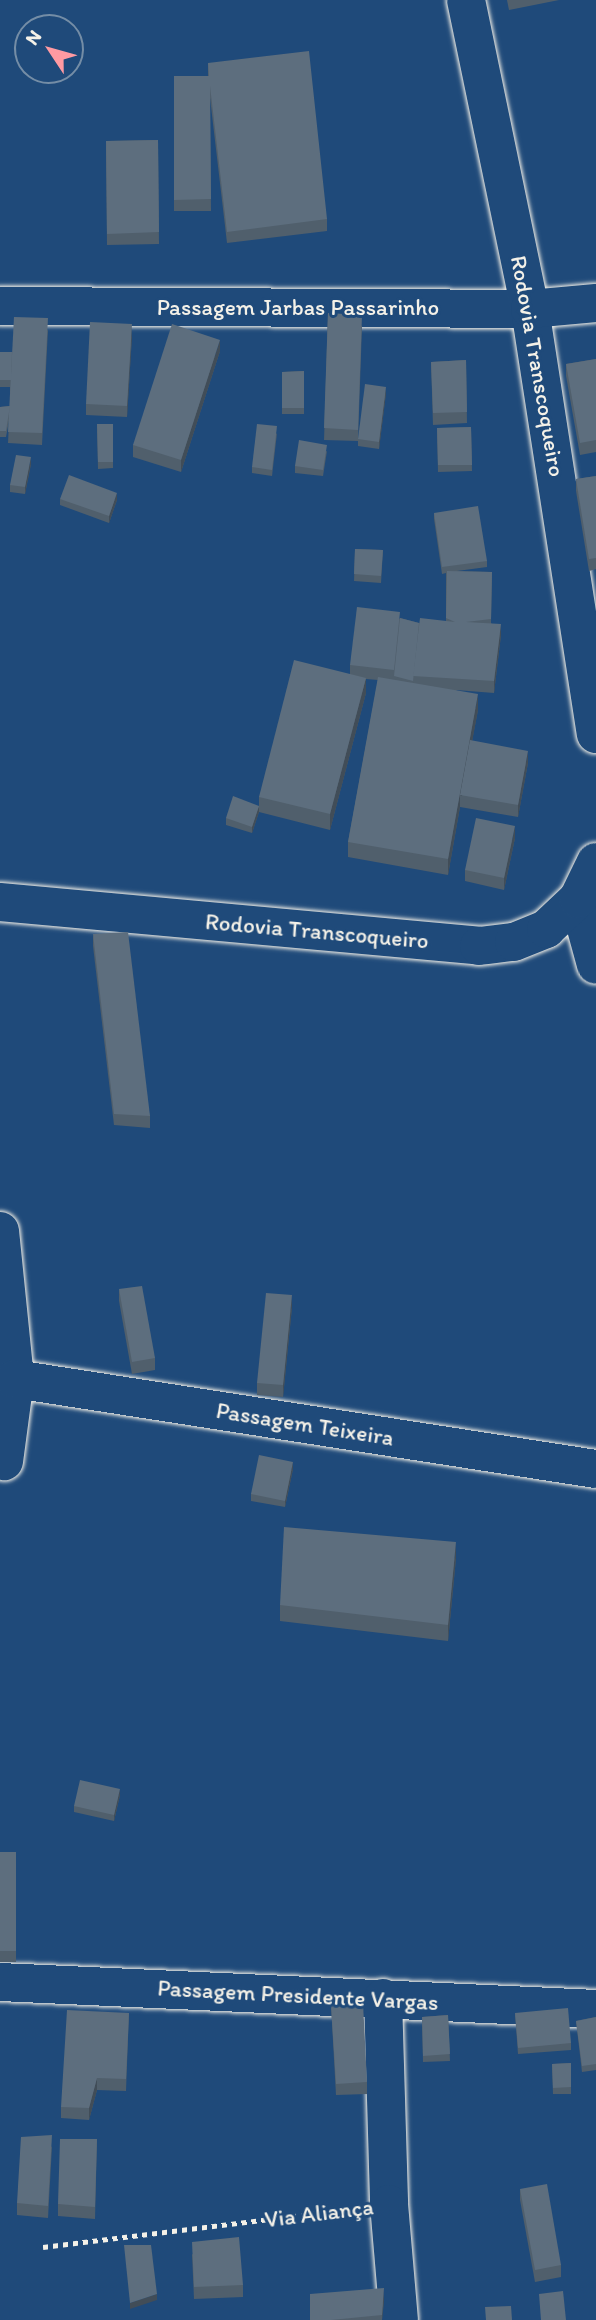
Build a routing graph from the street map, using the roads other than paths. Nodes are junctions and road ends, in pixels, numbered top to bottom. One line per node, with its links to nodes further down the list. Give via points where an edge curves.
1 (466, 0): 4 (street, Rodovia Transcoqueiro)
2 (596, 303): 4 (street, Passagem Jarbas Passarinho)
3 (0, 306): 4 (street, Passagem Jarbas Passarinho)
4 (530, 309): 5 (street, Rodovia Transcoqueiro)
5 (596, 734)
6 (596, 862): 8 (street, Rodovia Transcoqueiro)
7 (0, 902): 8 (street, Rodovia Transcoqueiro, via 479,946 514,942)
8 (587, 902): 9 (street)
9 (596, 965)
10 (0, 1231): 11 (street)
11 (15, 1380): 12 (street); 13 (street, Passagem Teixeira)
12 (4, 1461)
13 (596, 1469)
14 (0, 1982): 15 (street, Passagem Presidente Vargas)
15 (383, 1998): 16 (street, Passagem Presidente Vargas); 17 (street, Via Aliança, via 389,2204)
16 (596, 2009)
17 (399, 2320)

